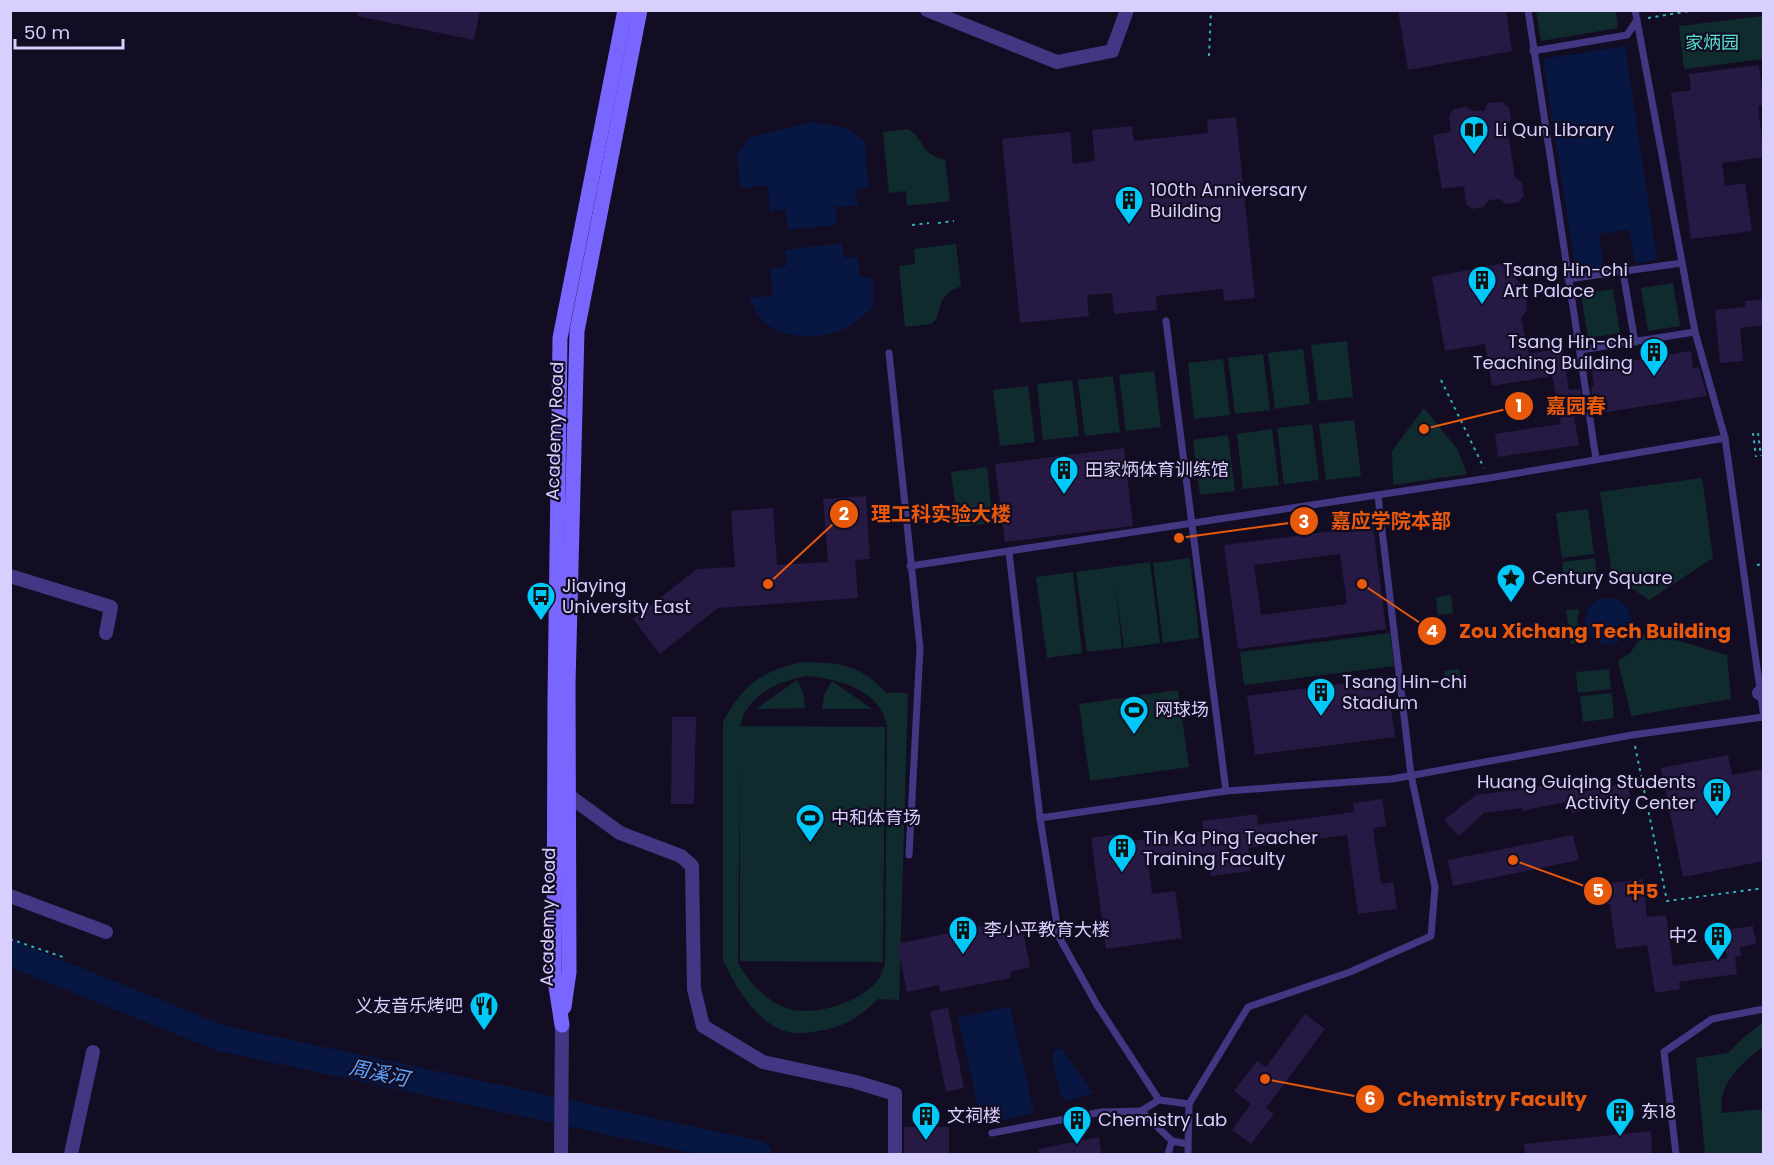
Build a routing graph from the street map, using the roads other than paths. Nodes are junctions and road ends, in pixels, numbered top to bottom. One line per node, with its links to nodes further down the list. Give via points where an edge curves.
1 (625, 10): 35 (street, Academy Road, via 560,338 554,974)
2 (640, 10): 29 (street, Academy Road, via 577,331)
3 (927, 10): 4 (street, via 1057,62 1112,51)
4 (1127, 10)
5 (1528, 10): 8 (lane)
6 (1635, 10): 7 (lane)
7 (1636, 20): 8 (lane, via 1627,35); 9 (lane)
8 (1533, 51): 11 (lane)
9 (1682, 263): 10 (lane); 13 (lane)
10 (1623, 272): 11 (lane); 14 (lane)
11 (1568, 279): 15 (lane)
12 (1166, 321): 20 (lane)
13 (1695, 332): 14 (lane); 17 (lane)
14 (1635, 342): 15 (lane)
15 (1580, 350): 18 (lane)
16 (889, 353): 22 (lane)
17 (1725, 438): 18 (lane); 25 (lane)
18 (1596, 459): 19 (lane)
19 (1378, 496): 20 (lane); 27 (lane)
20 (1191, 523): 21 (lane); 28 (lane)
21 (1009, 552): 22 (lane); 30 (lane)
22 (910, 566): 31 (lane, via 920,648)
23 (10, 576): 24 (street, via 111,606)
24 (106, 633)
25 (1761, 693): 26 (lane)
26 (1763, 718): 27 (lane, via 1632,735)
27 (1411, 776): 28 (lane); 38 (lane, via 1435,887 1431,936 1350,972 1248,1007)
28 (1226, 791): 30 (lane)
29 (568, 795): 35 (street, Academy Road, via 569,972); 45 (street, via 620,833 681,856 692,866 694,989 703,1026 763,1062 895,1094)
30 (1040, 818): 37 (lane, via 1059,937 1097,1005)
31 (909, 855)
32 (10, 896): 33 (street)
33 (106, 932)
34 (1764, 1009): 48 (lane, via 1712,1019 1664,1052)
35 (562, 1025): 44 (street)
36 (93, 1052): 43 (street)
37 (1159, 1100): 38 (lane); 39 (lane)
38 (1190, 1104): 42 (lane)
39 (1141, 1111): 40 (lane, via 1102,1112); 41 (lane)
40 (992, 1133)
41 (1172, 1141): 42 (lane); 46 (lane)
42 (1187, 1144): 47 (lane)
43 (71, 1155)
44 (561, 1155)
45 (895, 1155)
46 (1168, 1155)
47 (1188, 1155)
48 (1676, 1155)

